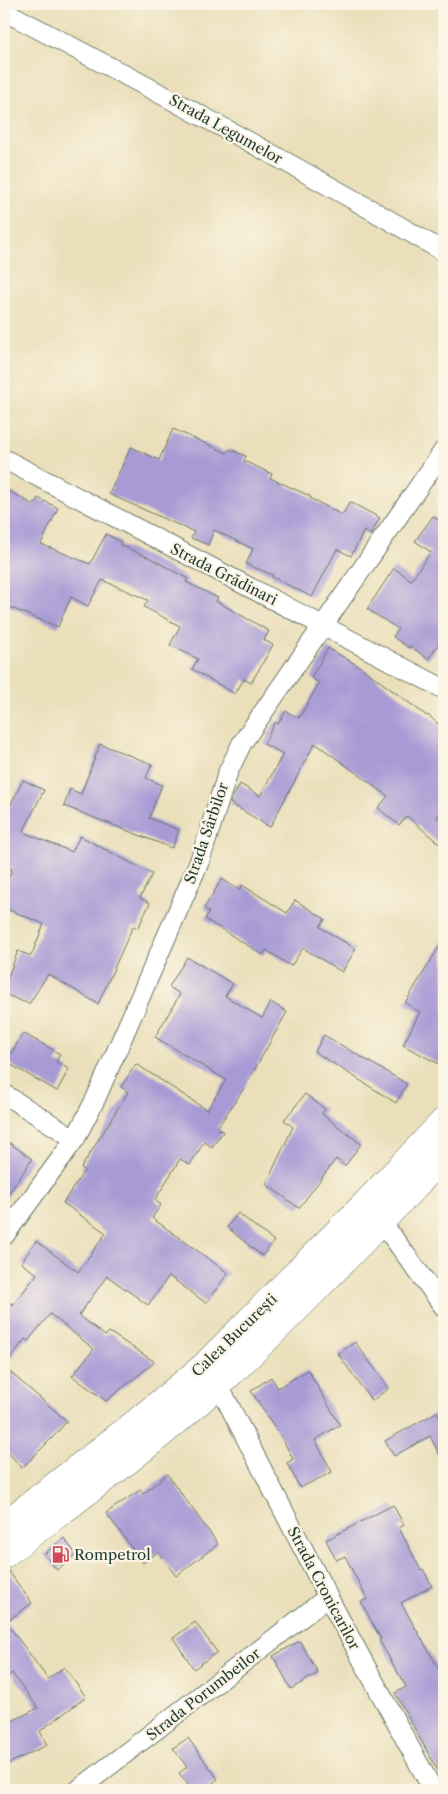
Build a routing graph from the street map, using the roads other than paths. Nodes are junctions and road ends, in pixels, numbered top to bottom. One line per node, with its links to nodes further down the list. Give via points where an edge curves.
1 (4, 11): 2 (street, Strada Legumelor, via 255,144)
2 (444, 252)
3 (444, 450): 5 (street, Strada Sârbilor)
4 (4, 459): 5 (street, Strada Grădinari)
5 (323, 625): 6 (street, Strada Grădinari); 9 (street, Strada Sârbilor, via 242,743 228,772 200,860)
6 (444, 689)
7 (4, 1094): 9 (street)
8 (444, 1122): 11 (main road, Calea București)
9 (75, 1139): 12 (street, Strada Sârbilor)
10 (444, 1155): 11 (main road, Calea București)
11 (373, 1213): 13 (street); 14 (main road, Calea București)
12 (4, 1236)
13 (444, 1307)
14 (210, 1376): 15 (main road, Calea București, via 135,1424); 16 (main road, Calea București, via 152,1440); 17 (street, Strada Cronicarilor)
15 (4, 1526)
16 (4, 1554)
17 (328, 1597): 18 (street, Strada Porumbeilor); 19 (street, Strada Cronicarilor)
18 (78, 1790)
19 (433, 1790)

